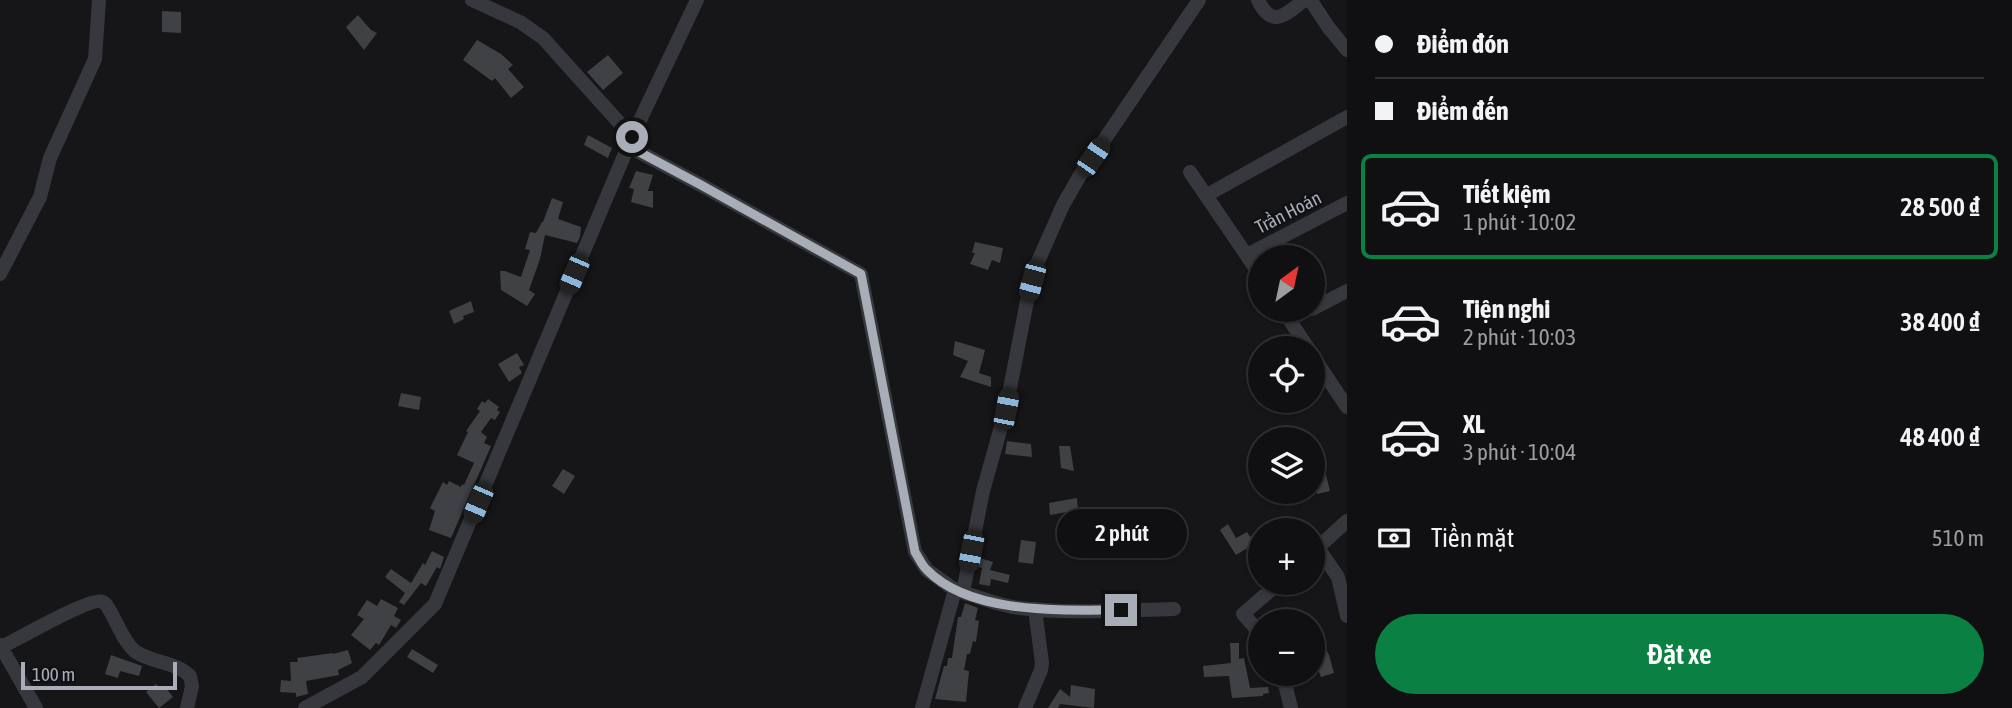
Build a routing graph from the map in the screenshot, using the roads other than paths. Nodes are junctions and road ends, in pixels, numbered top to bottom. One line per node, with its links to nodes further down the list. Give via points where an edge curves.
1 (99, 0): 14 (street, via 95,59 50,158 36,205)
2 (472, 0): 9 (street, via 543,38)
3 (697, 0): 9 (street)
4 (1199, 0): 24 (street, via 1079,177 1041,252)
5 (1258, 0): 6 (street, via 1275,18)
6 (1308, 0): 7 (street)
7 (1347, 50)
8 (1347, 117): 11 (street)
9 (630, 142): 24 (street, via 861,274 915,552 927,570); 34 (street, via 435,604 362,677)
10 (1190, 172): 11 (street)
11 (1207, 195): 13 (street)
12 (1347, 203): 13 (street, Trần Hoán)
13 (1247, 255)
14 (0, 274)
15 (1347, 291): 16 (street)
16 (1325, 302)
17 (1325, 374): 19 (street)
18 (1347, 378): 19 (street)
19 (1333, 386): 20 (street)
20 (1347, 407)
21 (1347, 521): 22 (street)
22 (1325, 542)
23 (1325, 563): 29 (street, via 1338,578)
24 (959, 591): 26 (street, via 997,604); 35 (street)
25 (1265, 595): 27 (street)
26 (1035, 609): 28 (street); 36 (street, via 1042,663)
27 (1249, 609)
28 (1174, 610)
29 (1347, 616)
30 (0, 647): 32 (street); 33 (street, via 100,601 136,652 190,676)
31 (1287, 686): 37 (street)
32 (36, 708)
33 (187, 708)
34 (305, 708)
35 (922, 708)
36 (1025, 708)
37 (1291, 708)

